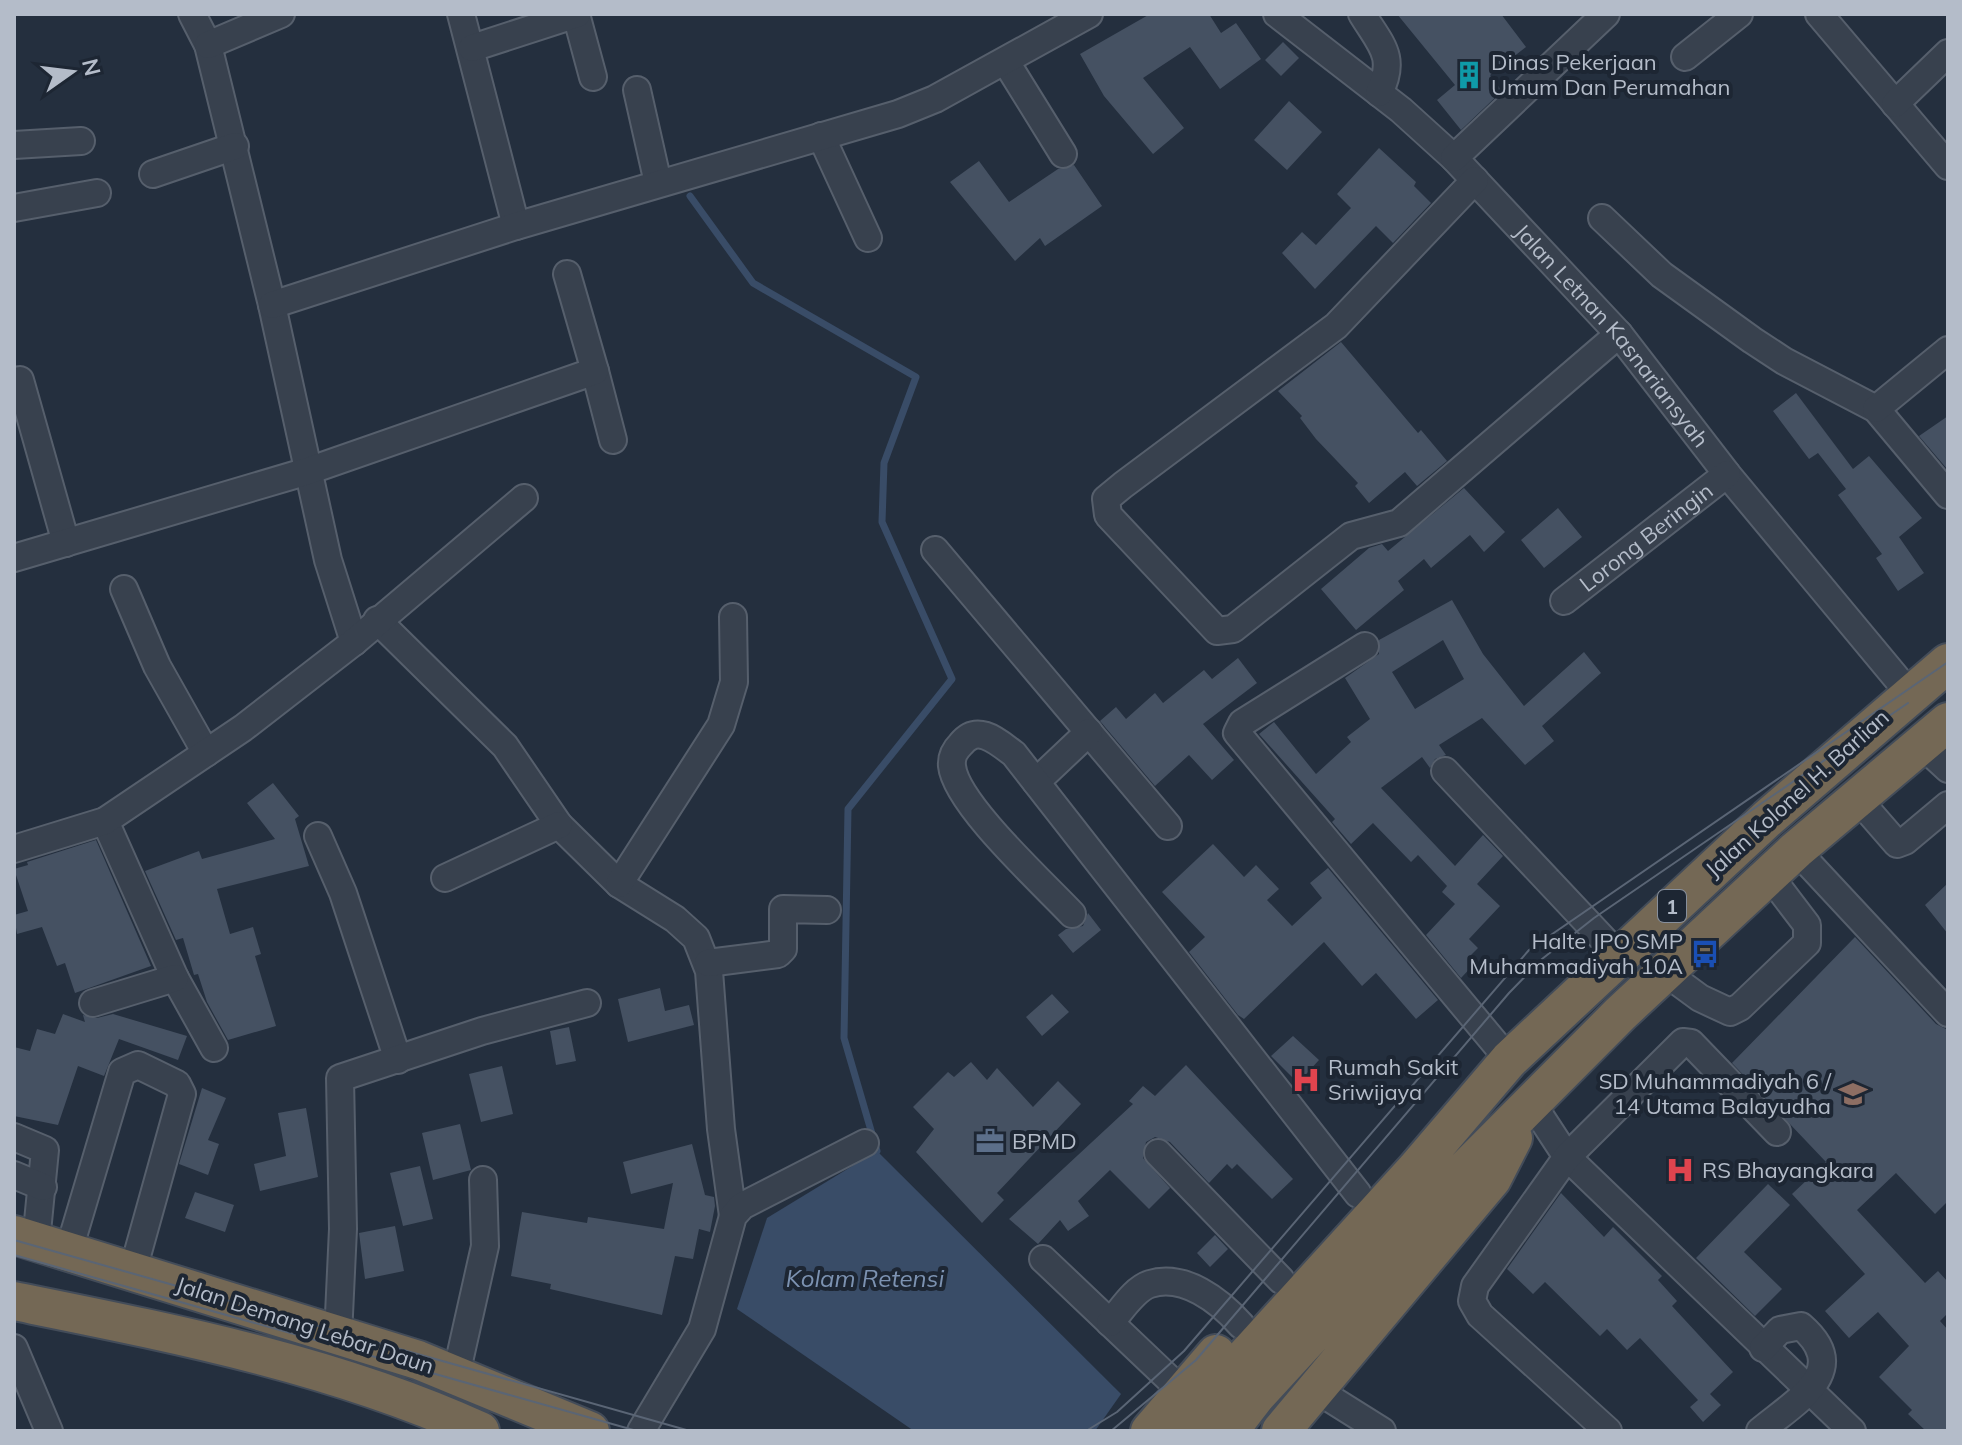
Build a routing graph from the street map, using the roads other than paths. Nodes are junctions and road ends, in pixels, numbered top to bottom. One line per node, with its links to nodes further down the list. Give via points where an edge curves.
1 (192, 14): 13 (street)
2 (281, 14): 13 (street)
3 (461, 14): 14 (street)
4 (576, 14): 14 (street); 18 (street)
5 (1089, 14): 17 (street)
6 (1277, 14): 12 (street, Jalan Letnan Kasnariansyah)
7 (1294, 14): 12 (street)
8 (1362, 14): 20 (street, via 1388,58 1389,73)
9 (1606, 14): 27 (street)
10 (1739, 14): 16 (street)
11 (1819, 14): 21 (street)
12 (1313, 41): 20 (street, Jalan Letnan Kasnariansyah)
13 (208, 45): 25 (street)
14 (472, 48): 35 (street)
15 (1948, 53): 21 (street)
16 (1685, 57)
17 (1006, 62): 22 (street, via 917,107); 26 (street)
18 (593, 77)
19 (637, 90): 31 (street)
20 (1379, 93): 27 (street, Jalan Letnan Kasnariansyah)
21 (1895, 104): 28 (street)
22 (821, 136): 31 (street); 36 (street)
23 (81, 141): 24 (street)
24 (14, 145)
25 (235, 146): 29 (street); 38 (street)
26 (1063, 154)
27 (1454, 158): 30 (street, Jalan Letnan Kasnariansyah)
28 (1948, 166)
29 (153, 174)
30 (1475, 180): 39 (street, Jalan Letnan Kasnariansyah); 39 (street, via 1336,326 1106,499 1108,515 1134,543 1217,631 1233,629 1351,536 1399,523)
31 (658, 183): 35 (street)
32 (97, 193): 33 (street)
33 (14, 208)
34 (1602, 218): 43 (street, via 1662,275 1723,319 1784,361)
35 (516, 226): 38 (street)
36 (868, 238)
37 (567, 274): 41 (street)
38 (272, 305): 45 (street)
39 (1619, 334): 46 (street, Jalan Letnan Kasnariansyah)
40 (1948, 350): 43 (street)
41 (595, 371): 44 (street); 45 (street)
42 (20, 380): 49 (street)
43 (1876, 409): 47 (street)
44 (613, 440)
45 (308, 471): 49 (street); 56 (street)
46 (1727, 474): 53 (street, Lorong Beringin); 59 (street, Jalan Letnan Kasnariansyah)
47 (1948, 495)
48 (524, 498): 55 (street)
49 (66, 543): 51 (street)
50 (935, 550): 60 (street)
51 (14, 558)
52 (124, 589): 62 (street, via 157,666)
53 (1564, 601)
54 (733, 617): 74 (street, via 734,682 721,725)
55 (377, 620): 56 (street); 68 (street, via 505,746)
56 (354, 642): 62 (street)
57 (1365, 646): 86 (street, via 1242,723 1237,733)
58 (1948, 663): 59 (highway, Jalan Kolonel H. Barlian / 1)
59 (1909, 693): 77 (highway, Jalan Kolonel H. Barlian / 1)
60 (1089, 732): 64 (street); 69 (street)
61 (1939, 745): 65 (highway, Jalan Kolonel H. Barlian / 1)
62 (206, 753): 67 (street)
63 (1445, 771): 77 (street)
64 (1036, 782): 76 (street, via 1014,754 990,736 965,739 953,753 951,765 960,793); 97 (street)
65 (1857, 798): 66 (street, via 1897,844); 72 (highway, Jalan Kolonel H. Barlian / 1)
66 (1948, 805)
67 (105, 821): 71 (street); 80 (street)
68 (559, 825): 73 (street); 74 (street)
69 (1168, 826)
70 (318, 836): 85 (street, via 343,893)
71 (14, 849)
72 (1782, 862): 79 (highway, Jalan Kolonel H. Barlian / 1); 79 (street, via 1807,925 1807,943 1730,1012); 83 (street)
73 (445, 878)
74 (619, 884): 78 (street, via 675,919 696,938)
75 (827, 910): 78 (street, via 783,909 783,949 778,954)
76 (1072, 914)
77 (1620, 957): 86 (highway, Jalan Kolonel H. Barlian / 1)
78 (708, 963): 98 (street)
79 (1666, 973): 87 (highway, Jalan Kolonel H. Barlian / 1)
80 (175, 978): 81 (street); 84 (street)
81 (93, 1003)
82 (587, 1003): 85 (street)
83 (1948, 1013)
84 (214, 1048)
85 (398, 1060): 106 (street, via 340,1080 343,1229)
86 (1505, 1065): 95 (highway, Jalan Kolonel H. Barlian / 1); 97 (highway, via 1460,1091)
87 (1527, 1105): 92 (street); 95 (highway, Jalan Kolonel H. Barlian / 1); 111 (highway, via 1492,1179)
88 (1777, 1132): 92 (street, via 1691,1043 1683,1042)
89 (14, 1137): 96 (street, via 45,1150)
90 (865, 1143): 98 (street, via 742,1206)
91 (1158, 1153): 102 (street)
92 (1567, 1157): 108 (street); 122 (street, via 1475,1286 1472,1301 1480,1315)
93 (14, 1175): 96 (street)
94 (483, 1180): 110 (street, via 485,1246)
95 (1430, 1180): 115 (highway, 1); 119 (highway, 1)
96 (43, 1187): 99 (street)
97 (1358, 1194): 102 (highway)
98 (733, 1216): 118 (street, via 702,1329)
99 (40, 1242): 101 (highway, Jalan Demang Lebar Daun); 101 (street, via 122,1072 138,1065 177,1084 182,1094)
100 (1043, 1259): 104 (street)
101 (133, 1270): 106 (highway, Jalan Demang Lebar Daun)
102 (1281, 1280): 105 (highway)
103 (14, 1301): 114 (highway, Jalan Demang Lebar Daun, via 205,1340 414,1401)
104 (1110, 1323): 105 (street, via 1150,1284 1192,1285 1227,1308); 113 (street)
105 (1241, 1325): 113 (highway)
106 (338, 1336): 110 (highway, Jalan Demang Lebar Daun)
107 (14, 1348): 109 (street)
108 (1763, 1348): 112 (street); 112 (street, via 1789,1327 1801,1326 1817,1340 1823,1371)
109 (20, 1375): 116 (street)
110 (456, 1375): 117 (highway, Jalan Demang Lebar Daun)
111 (1315, 1389): 120 (highway); 121 (street)
112 (1807, 1391): 123 (street); 124 (street)
113 (1183, 1392): 115 (highway)
114 (465, 1428)
115 (1161, 1430)
116 (49, 1431)
117 (590, 1431)
118 (641, 1431)
119 (1229, 1431)
120 (1281, 1431)
121 (1382, 1431)
122 (1608, 1431)
123 (1760, 1431)
124 (1852, 1431)

